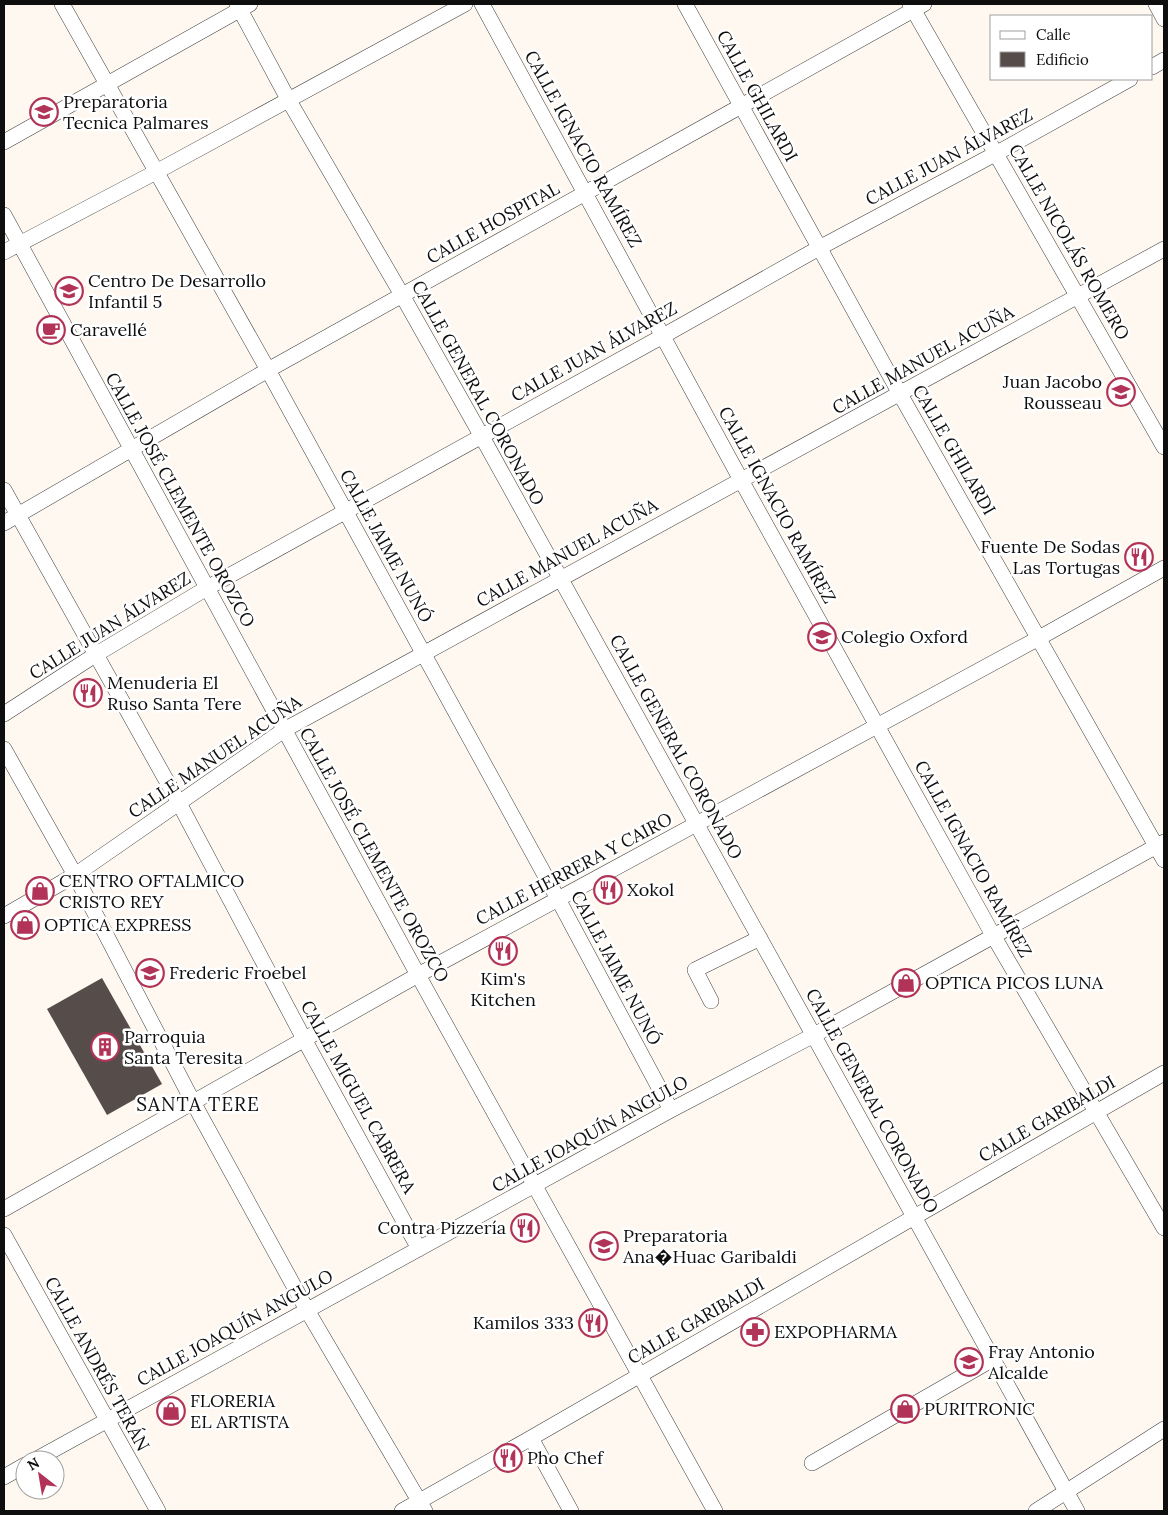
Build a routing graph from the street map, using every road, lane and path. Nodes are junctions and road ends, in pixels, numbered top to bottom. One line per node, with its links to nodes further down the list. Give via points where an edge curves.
1 (62, 4): 12 (street, CALLE JAIME NUNÓ)
2 (465, 4): 13 (street)
3 (482, 4): 18 (street, CALLE IGNACIO RAMÍREZ)
4 (685, 4): 14 (street, CALLE GHILARDI)
5 (1156, 4): 8 (street)
6 (242, 6): 12 (street); 13 (street, CALLE GENERAL CORONADO)
7 (916, 6): 14 (street, CALLE HOSPITAL); 16 (street, CALLE NICOLÁS ROMERO)
8 (1164, 19)
9 (1164, 60): 10 (street)
10 (1153, 66)
11 (1128, 80): 16 (street, CALLE JUAN ÁLVAREZ)
12 (109, 84): 15 (street); 17 (street, CALLE JAIME NUNÓ)
13 (288, 99): 17 (street); 24 (street, CALLE GENERAL CORONADO)
14 (741, 105): 18 (street, CALLE HOSPITAL); 21 (street, CALLE GHILARDI)
15 (4, 142)
16 (997, 153): 21 (street, CALLE JUAN ÁLVAREZ); 25 (street, CALLE NICOLÁS ROMERO)
17 (156, 172): 20 (street); 27 (street, CALLE JAIME NUNÓ)
18 (585, 193): 24 (street, CALLE HOSPITAL); 26 (street, CALLE IGNACIO RAMÍREZ)
19 (4, 215): 20 (street, CALLE JOSÉ CLEMENTE OROZCO)
20 (19, 244): 23 (street); 31 (street, CALLE JOSÉ CLEMENTE OROZCO)
21 (819, 248): 26 (street, CALLE JUAN ÁLVAREZ); 28 (street, CALLE GHILARDI)
22 (1164, 249): 25 (street, CALLE MANUEL ACUÑA)
23 (4, 252)
24 (402, 295): 27 (street, CALLE HOSPITAL); 29 (street, CALLE GENERAL CORONADO)
25 (1078, 296): 28 (street, CALLE MANUEL ACUÑA); 30 (street, CALLE NICOLÁS ROMERO)
26 (664, 336): 29 (street, CALLE JUAN ÁLVAREZ); 32 (street, CALLE IGNACIO RAMÍREZ)
27 (268, 370): 31 (street, CALLE HOSPITAL); 34 (street, CALLE JAIME NUNÓ)
28 (900, 394): 32 (street, CALLE MANUEL ACUÑA); 39 (street, CALLE GHILARDI)
29 (482, 436): 34 (street, CALLE JUAN ÁLVAREZ); 37 (street, CALLE GENERAL CORONADO)
30 (1164, 447)
31 (130, 449): 35 (street, CALLE HOSPITAL); 38 (street, CALLE JOSÉ CLEMENTE OROZCO)
32 (741, 480): 37 (street, CALLE MANUEL ACUÑA); 43 (street, CALLE IGNACIO RAMÍREZ)
33 (4, 490): 35 (street, CALLE MIGUEL CABRERA)
34 (345, 511): 38 (street, CALLE JUAN ÁLVAREZ); 40 (street, CALLE JAIME NUNÓ)
35 (10, 519): 41 (street, CALLE MIGUEL CABRERA)
36 (1164, 568): 39 (street, CALLE HERRERA Y CAIRO)
37 (560, 578): 40 (street, CALLE MANUEL ACUÑA); 47 (street, CALLE GENERAL CORONADO)
38 (207, 588): 41 (street, CALLE JUAN ÁLVAREZ); 44 (street, CALLE JOSÉ CLEMENTE OROZCO)
39 (1039, 638): 43 (street, CALLE HERRERA Y CAIRO); 48 (street, CALLE GHILARDI)
40 (423, 654): 44 (street, CALLE MANUEL ACUÑA); 50 (street, CALLE JAIME NUNÓ)
41 (95, 655): 42 (street, CALLE JUAN ÁLVAREZ); 46 (street, CALLE MIGUEL CABRERA)
42 (4, 714)
43 (877, 725): 47 (street, CALLE HERRERA Y CAIRO); 53 (street, CALLE IGNACIO RAMÍREZ)
44 (284, 730): 46 (street, CALLE MANUEL ACUÑA); 54 (street, CALLE JOSÉ CLEMENTE OROZCO)
45 (4, 749): 49 (street)
46 (179, 803): 49 (street, CALLE MANUEL ACUÑA); 57 (street, CALLE MIGUEL CABRERA)
47 (697, 824): 50 (street, CALLE HERRERA Y CAIRO); 52 (street, CALLE GENERAL CORONADO)
48 (1162, 850): 53 (street, CALLE JOAQUÍN ANGULO)
49 (75, 875): 51 (street, CALLE MANUEL ACUÑA); 59 (street)
50 (558, 899): 54 (street, CALLE HERRERA Y CAIRO); 60 (street, CALLE JAIME NUNÓ)
51 (4, 916)
52 (760, 938): 55 (street, via 695,970); 56 (street, CALLE GENERAL CORONADO)
53 (994, 938): 56 (street, CALLE JOAQUÍN ANGULO); 61 (street, CALLE IGNACIO RAMÍREZ)
54 (418, 975): 57 (street, CALLE HERRERA Y CAIRO); 62 (street, CALLE JOSÉ CLEMENTE OROZCO)
55 (711, 1001)
56 (814, 1035): 60 (street, CALLE JOAQUÍN ANGULO); 64 (street, CALLE GENERAL CORONADO)
57 (304, 1039): 59 (street, CALLE HERRERA Y CAIRO); 67 (street, CALLE MIGUEL CABRERA)
58 (1164, 1072): 61 (street, CALLE GARIBALDI)
59 (193, 1102): 63 (street, CALLE HERRERA Y CAIRO); 68 (street)
60 (671, 1110): 62 (street, CALLE JOAQUÍN ANGULO)
61 (1097, 1112): 64 (street, CALLE GARIBALDI); 65 (street, CALLE IGNACIO RAMÍREZ)
62 (534, 1185): 67 (street, CALLE JOAQUÍN ANGULO); 70 (street, CALLE JOSÉ CLEMENTE OROZCO)
63 (4, 1208)
64 (914, 1216): 69 (street, CALLE GENERAL CORONADO); 70 (street, CALLE GARIBALDI)
65 (1164, 1228)
66 (4, 1235): 71 (street, CALLE ANDRÉS TERÁN)
67 (419, 1249): 68 (street, CALLE JOAQUÍN ANGULO)
68 (307, 1310): 71 (street, CALLE JOAQUÍN ANGULO); 79 (street)
69 (993, 1359): 75 (street); 78 (street, CALLE GENERAL CORONADO)
70 (639, 1375): 73 (street, CALLE GARIBALDI); 83 (street, CALLE JOSÉ CLEMENTE OROZCO)
71 (106, 1420): 74 (street, CALLE JOAQUÍN ANGULO); 80 (street, CALLE ANDRÉS TERÁN)
72 (1164, 1429): 78 (street)
73 (532, 1438): 79 (street, CALLE GARIBALDI); 82 (street)
74 (52, 1450)
75 (812, 1463)
76 (15, 1471): 77 (street)
77 (4, 1477)
78 (1066, 1492): 84 (street); 85 (street, CALLE GENERAL CORONADO)
79 (422, 1506): 81 (street, CALLE GARIBALDI)
80 (158, 1511)
81 (402, 1511)
82 (572, 1511)
83 (715, 1511)
84 (1036, 1511)
85 (1077, 1511)

